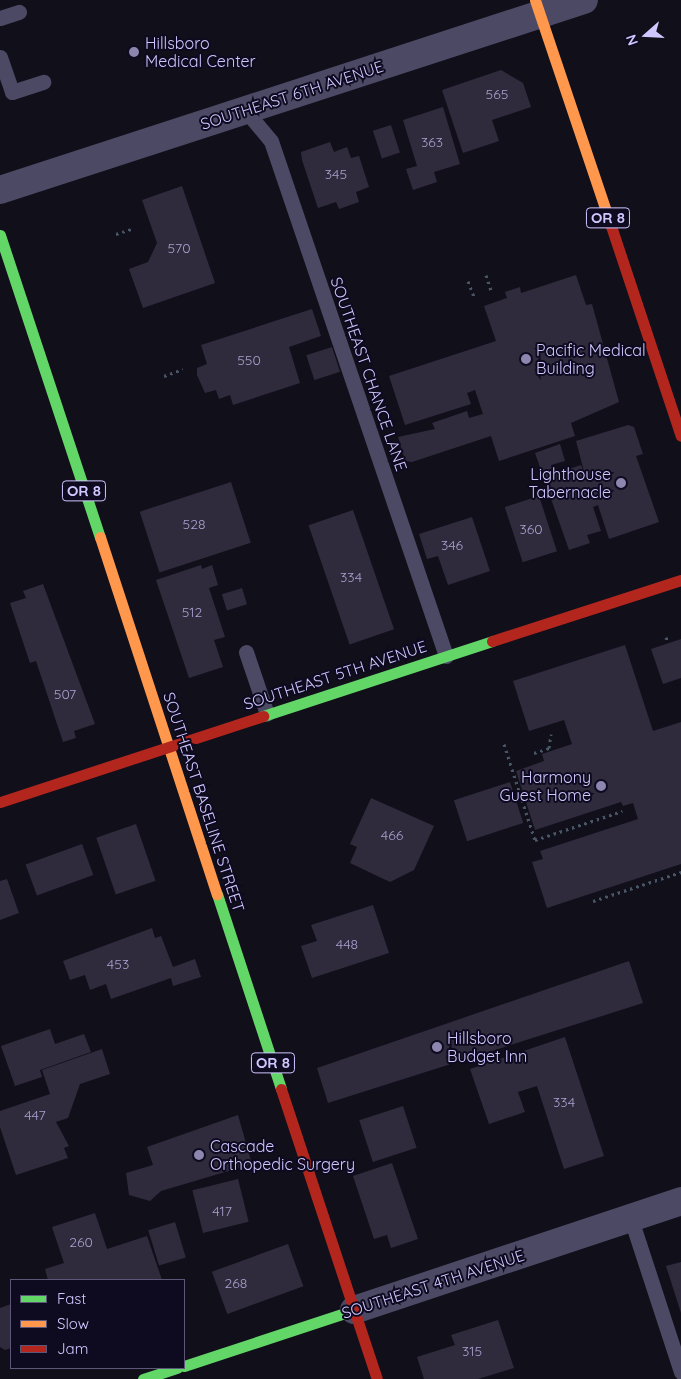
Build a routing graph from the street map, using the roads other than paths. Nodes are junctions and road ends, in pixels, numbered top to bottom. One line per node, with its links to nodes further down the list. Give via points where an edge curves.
1 (584, 0): 2 (street, SOUTHEAST 6TH AVENUE)
2 (538, 7): 7 (street, SOUTHEAST 6TH AVENUE); 11 (main road, OR 8)
3 (19, 12): 4 (lane)
4 (0, 18)
5 (0, 57): 6 (lane, via 12,92)
6 (43, 82)
7 (245, 110): 8 (street, SOUTHEAST 6TH AVENUE); 15 (lane, SOUTHEAST CHANCE LANE, via 271,141)
8 (0, 190)
9 (0, 235): 17 (main road, SOUTHEAST BASELINE STREET / OR 8)
10 (681, 379): 11 (lane)
11 (664, 385): 12 (main road, OR 8)
12 (681, 436)
13 (681, 580): 15 (main road, SOUTHEAST 5TH AVENUE)
14 (246, 652): 16 (lane)
15 (446, 656): 16 (main road, SOUTHEAST 5TH AVENUE)
16 (267, 714): 17 (main road, SOUTHEAST 5TH AVENUE)
17 (169, 746): 18 (main road, SOUTHEAST 5TH AVENUE); 21 (main road, SOUTHEAST BASELINE STREET / OR 8)
18 (0, 802)
19 (681, 1201): 20 (street, SOUTHEAST 4TH AVENUE)
20 (632, 1218): 21 (street, SOUTHEAST 4TH AVENUE); 24 (lane)
21 (354, 1310): 22 (main road, SOUTHEAST 4TH AVENUE); 27 (main road, SOUTHEAST BASELINE STREET / OR 8)
22 (185, 1366)
23 (175, 1369): 25 (main road)
24 (681, 1372)
25 (162, 1376): 26 (main road)
26 (143, 1379)
27 (377, 1379)

